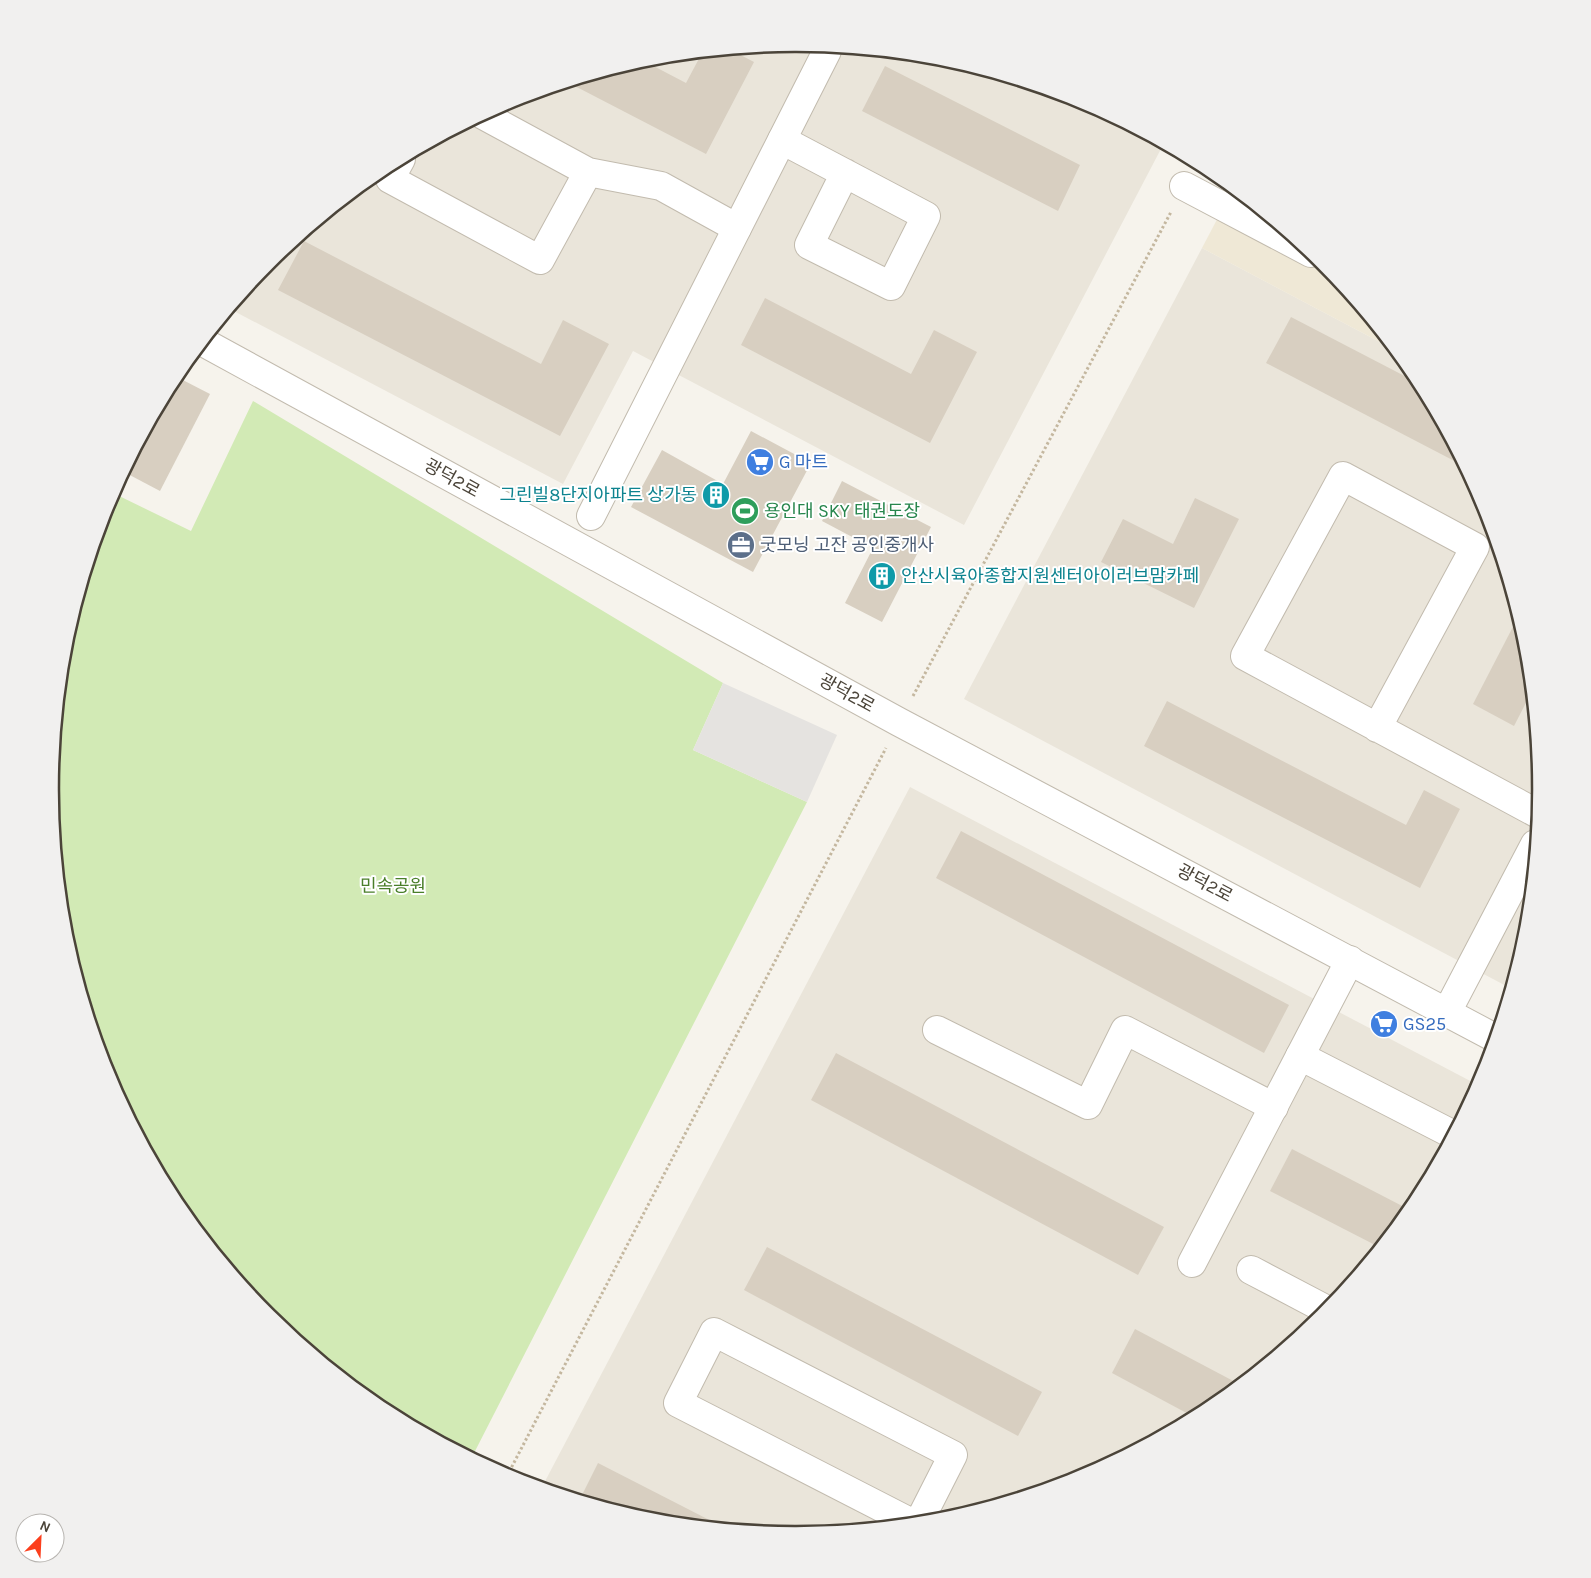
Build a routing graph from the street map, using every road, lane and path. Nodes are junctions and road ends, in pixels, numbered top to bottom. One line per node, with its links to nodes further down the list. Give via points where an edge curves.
1 (826, 53): 3 (street)
2 (490, 119): 5 (street)
3 (782, 140): 6 (street); 8 (street)
4 (394, 172): 5 (street, via 390,179 540,260)
5 (588, 172): 8 (street, via 661,186)
6 (845, 173)
7 (1184, 186): 9 (street); 12 (path)
8 (738, 228): 11 (street)
9 (1286, 240)
10 (208, 345): 12 (street, 광덕2로)
11 (592, 516)
12 (899, 722): 16 (street, 광덕2로); 26 (path)
13 (1377, 728): 13 (street, via 1475,547 1343,476 1245,656); 14 (street)
14 (1531, 810)
15 (1528, 857): 17 (street)
16 (1350, 960): 17 (street, 광덕2로); 20 (street)
17 (1447, 1012): 19 (street, 광덕2로)
18 (937, 1030): 21 (street, via 1088,1105 1125,1030)
19 (1490, 1035)
20 (1300, 1056): 21 (street); 22 (street)
21 (1274, 1106): 23 (street)
22 (1447, 1131)
23 (1192, 1263)
24 (1251, 1270): 25 (street)
25 (1320, 1306)
26 (511, 1468)
27 (926, 1513): 28 (street, via 953,1455 714,1332 678,1403)
28 (913, 1515)

